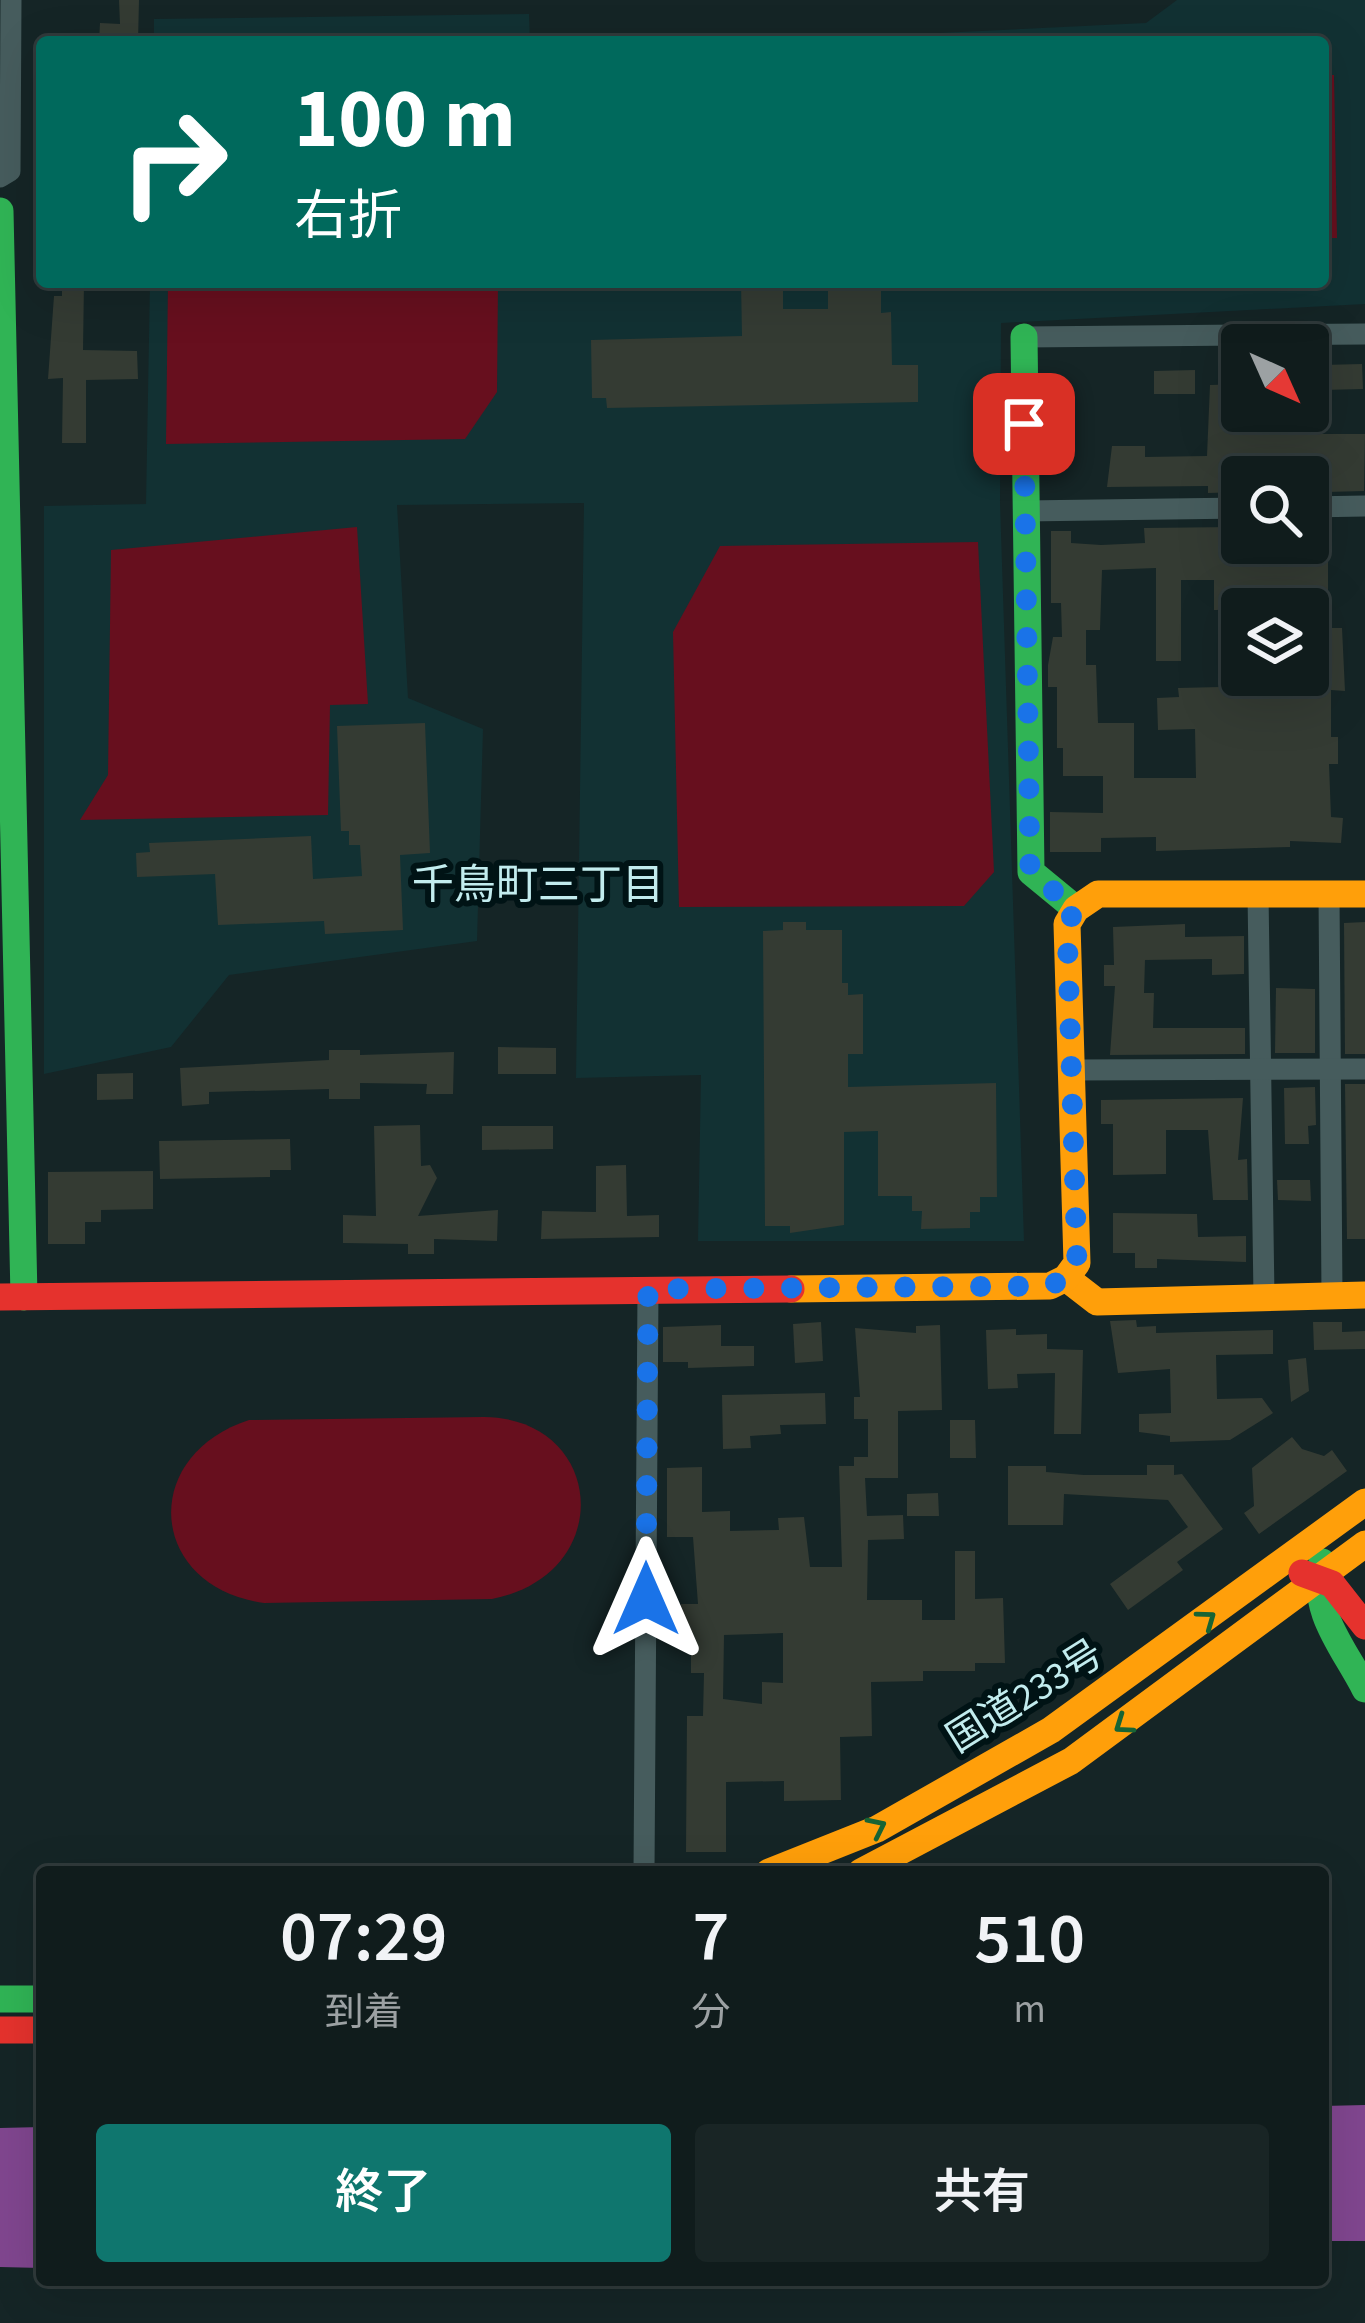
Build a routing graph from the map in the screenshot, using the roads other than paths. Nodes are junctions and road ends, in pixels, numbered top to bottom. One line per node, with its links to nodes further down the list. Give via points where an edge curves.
1 (11, 0): 2 (street, via 10,171)
2 (0, 177)
3 (0, 212): 6 (main road)
4 (1365, 334): 5 (street)
5 (1024, 337): 10 (main road)
6 (4, 493): 23 (main road)
7 (1365, 506): 8 (street)
8 (1329, 507)
9 (1221, 508): 10 (street)
10 (1024, 511): 14 (main road, via 1030,872)
11 (1258, 894): 12 (main road); 14 (main road, via 1098,894); 15 (street)
12 (1328, 894): 13 (main road); 16 (street)
13 (1365, 894)
14 (1076, 909): 18 (main road, via 1067,924)
15 (1262, 1069): 16 (street); 18 (street); 24 (street)
16 (1330, 1069): 17 (street); 22 (street)
17 (1365, 1069)
18 (1072, 1070): 19 (main road, via 1077,1263)
19 (1066, 1278): 20 (main road, via 1049,1286); 24 (main road, via 1097,1302)
20 (648, 1289): 23 (main road); 33 (street)
21 (1365, 1295): 22 (main road)
22 (1332, 1296): 24 (main road)
23 (12, 1297)
24 (1264, 1298)
25 (1358, 1506): 27 (main road, 国道233号); 28 (main road, via 1331,1538)
26 (1365, 1547): 28 (main road, 国道233号); 30 (main road, via 1352,1584)
27 (1267, 1575): 28 (main road); 34 (main road, 国道233号, one-way to 27, via 877,1829 1051,1730)
28 (1316, 1578): 29 (main road, 国道233号); 30 (main road, via 1332,1584); 31 (main road)
29 (1280, 1610): 31 (main road); 35 (main road, 国道233号, one-way to 35, via 1071,1761)
30 (1360, 1618)
31 (1327, 1627): 32 (main road)
32 (1364, 1685)
33 (644, 1866)
34 (785, 1866)
35 (872, 1866)
36 (0, 1999): 37 (main road)
37 (36, 1999)
38 (0, 2030): 39 (main road)
39 (36, 2030)

